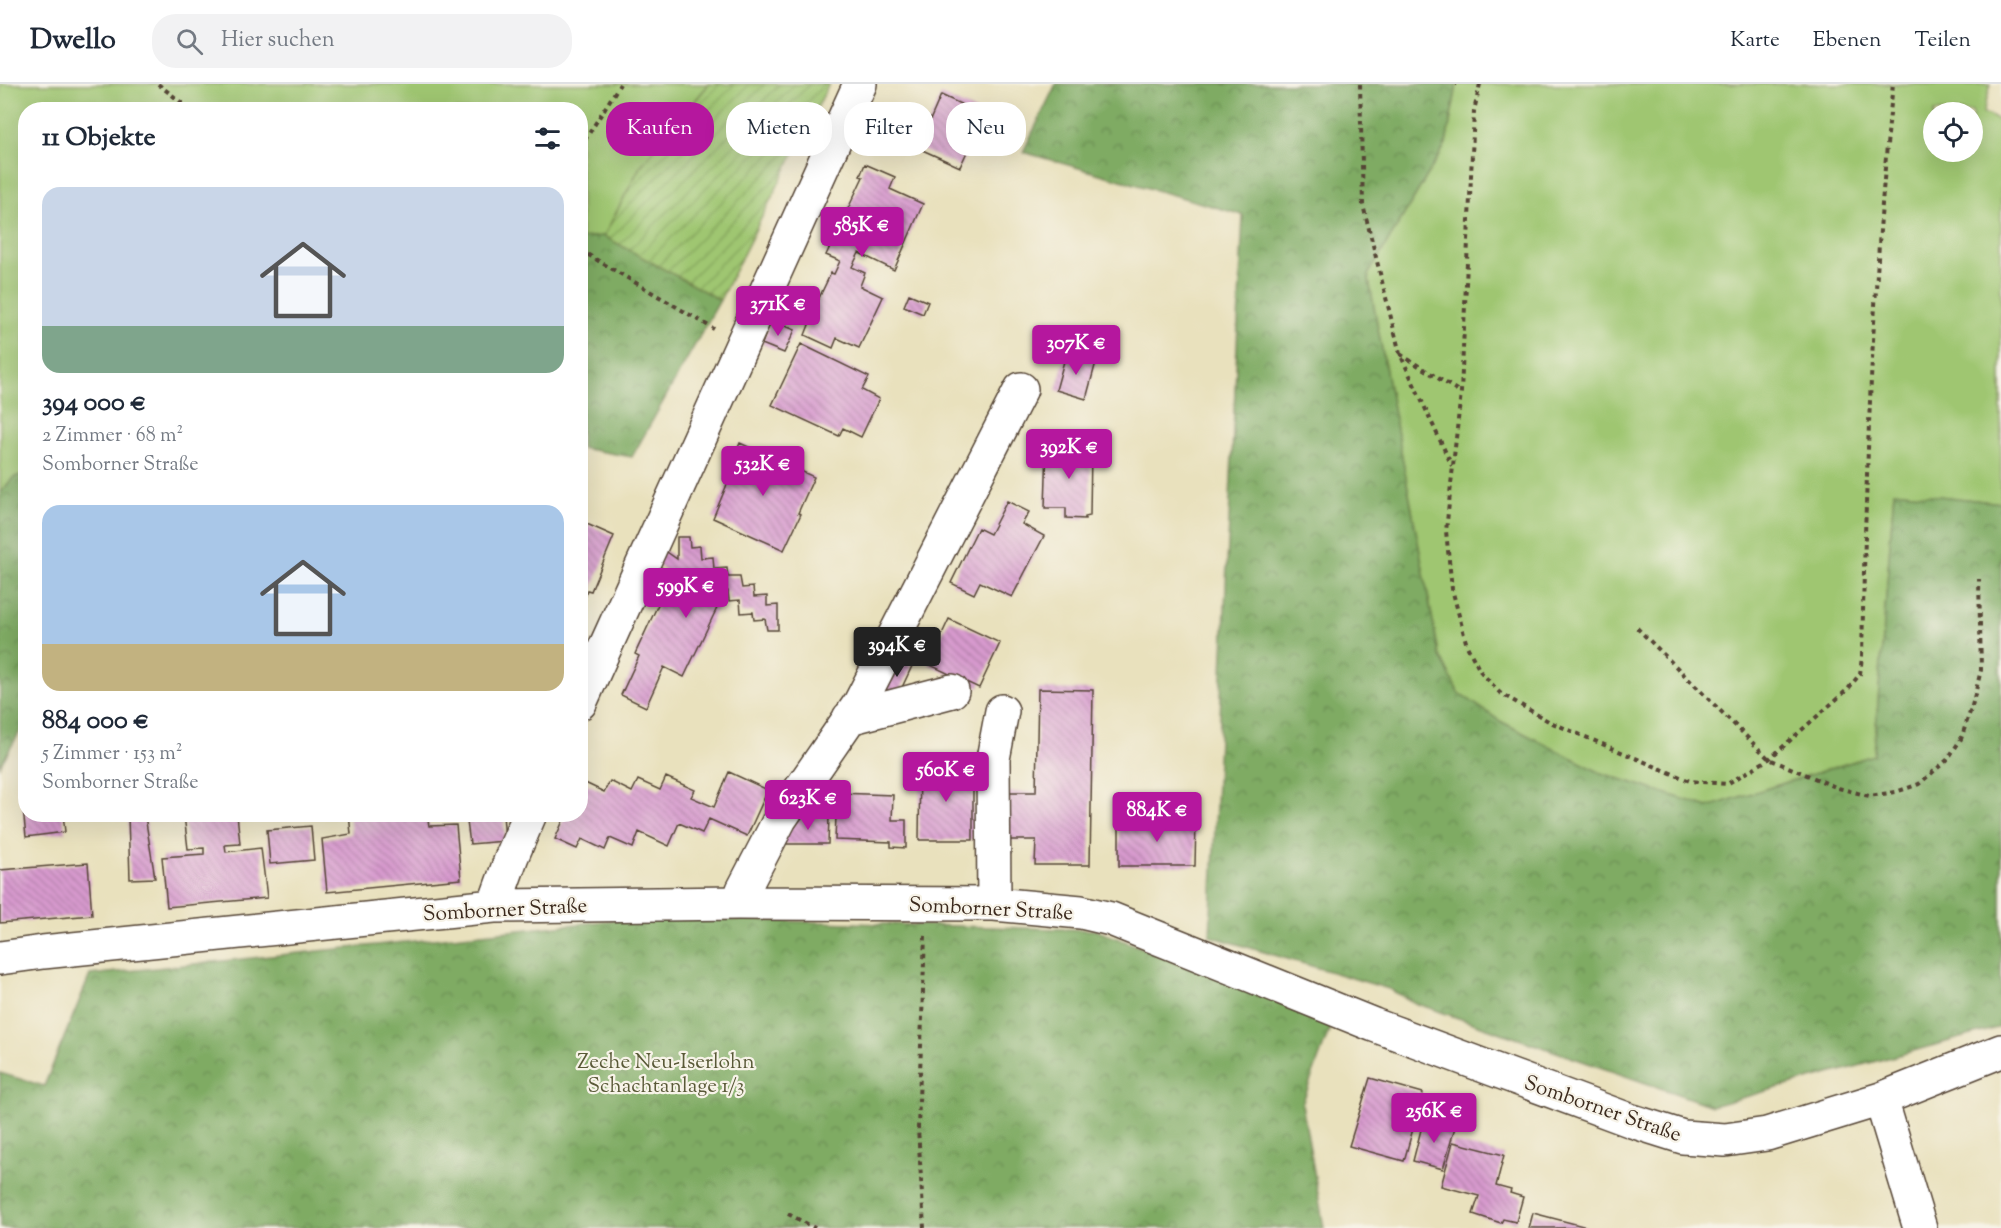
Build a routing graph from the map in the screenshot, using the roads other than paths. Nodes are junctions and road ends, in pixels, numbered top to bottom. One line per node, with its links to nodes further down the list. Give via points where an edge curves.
1 (860, 84): 3 (street)
2 (1021, 389): 6 (street)
3 (588, 685)
4 (952, 691): 6 (street)
5 (1002, 711): 9 (street, via 993,759)
6 (849, 718): 8 (street, via 780,819)
7 (527, 822): 10 (street)
8 (738, 903): 9 (street, Somborner Straße); 10 (street, Somborner Straße)
9 (994, 904): 13 (street, Somborner Straße, via 1081,912 1111,919 1374,1025 1683,1137 1725,1140 1767,1134)
10 (494, 906): 11 (street, Somborner Straße)
11 (0, 958)
12 (2001, 1051): 13 (street, Somborner Straße)
13 (1881, 1098): 14 (street)
14 (1920, 1228)

